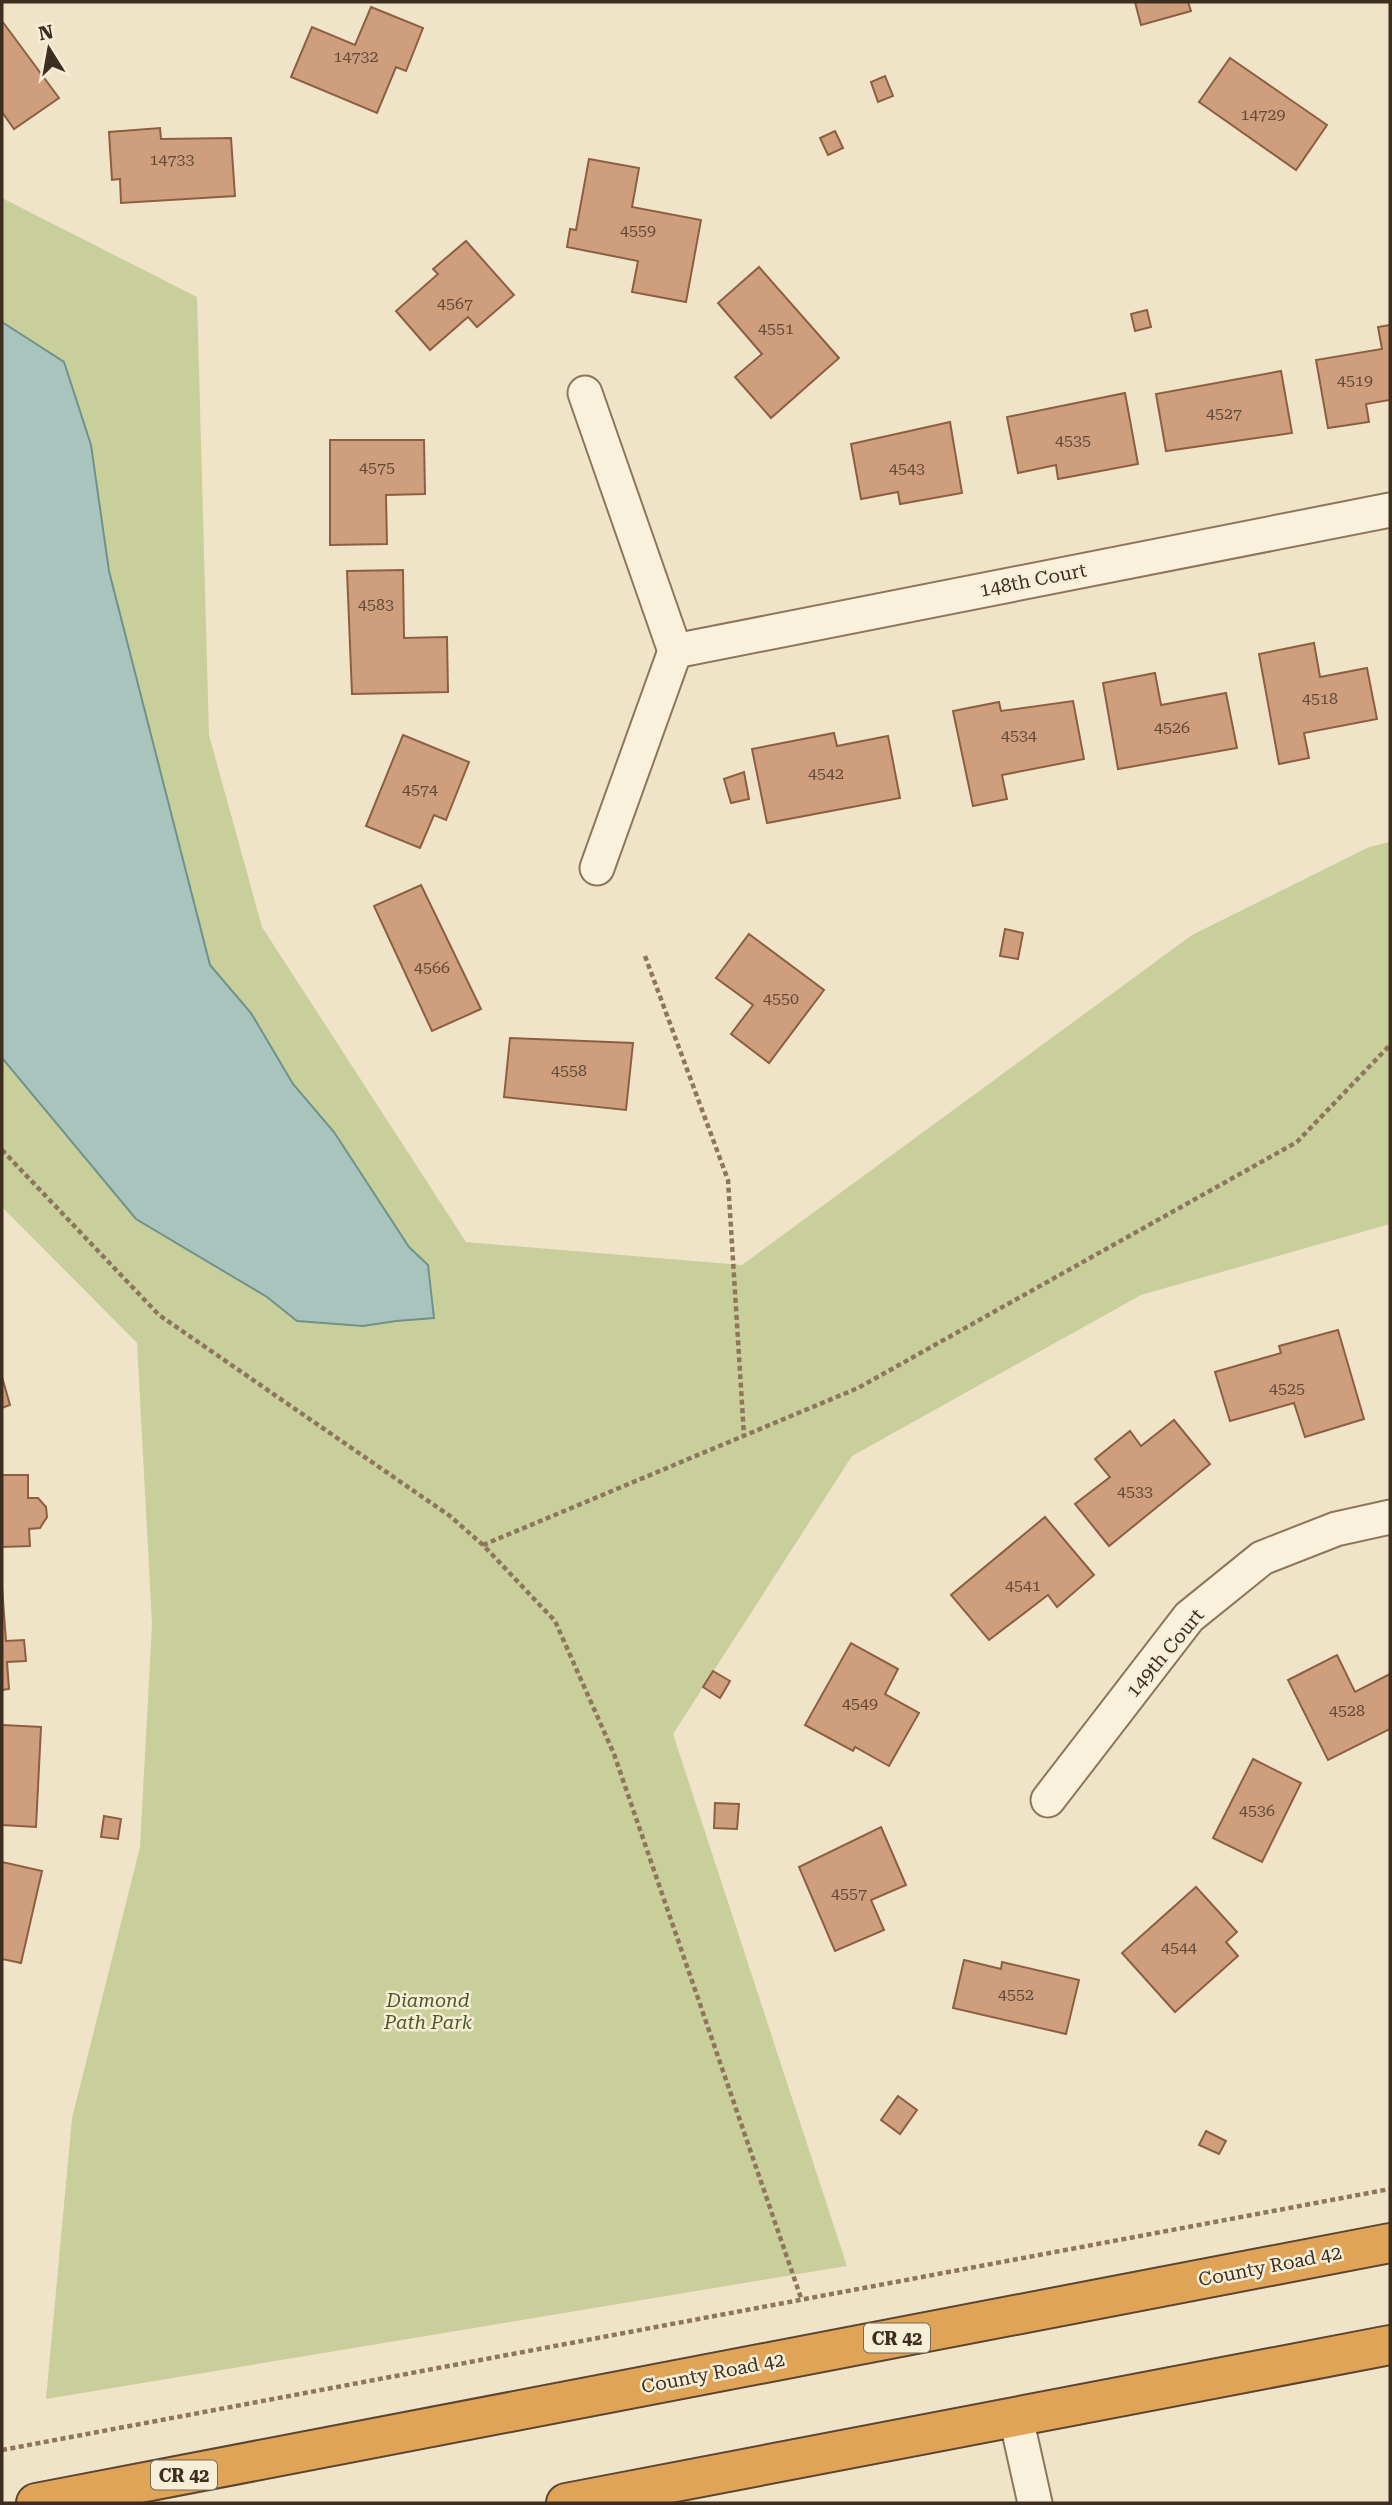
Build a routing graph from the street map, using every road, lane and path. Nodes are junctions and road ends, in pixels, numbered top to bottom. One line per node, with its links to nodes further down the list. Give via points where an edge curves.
1 (585, 393): 3 (street)
2 (1390, 510): 3 (street, 148th Court)
3 (675, 650): 4 (street)
4 (597, 868)
5 (645, 956): 8 (path, via 728,1181)
6 (1390, 1045): 8 (path, via 1297,1142 858,1388)
7 (2, 1150): 10 (path, via 159,1315 450,1516)
8 (744, 1436): 10 (path)
9 (1390, 1517): 11 (street, 149th Court, via 1336,1528 1262,1558 1189,1617)
10 (483, 1545): 14 (path, via 555,1621 614,1754)
11 (1048, 1800)
12 (1390, 2189): 14 (path)
13 (1390, 2243): 18 (highway, County Road 42 / CR 42)
14 (801, 2298): 17 (path)
15 (1390, 2345): 16 (highway)
16 (1017, 2418): 19 (highway); 20 (street)
17 (2, 2450)
18 (36, 2503)
19 (566, 2503)
20 (1035, 2503)

